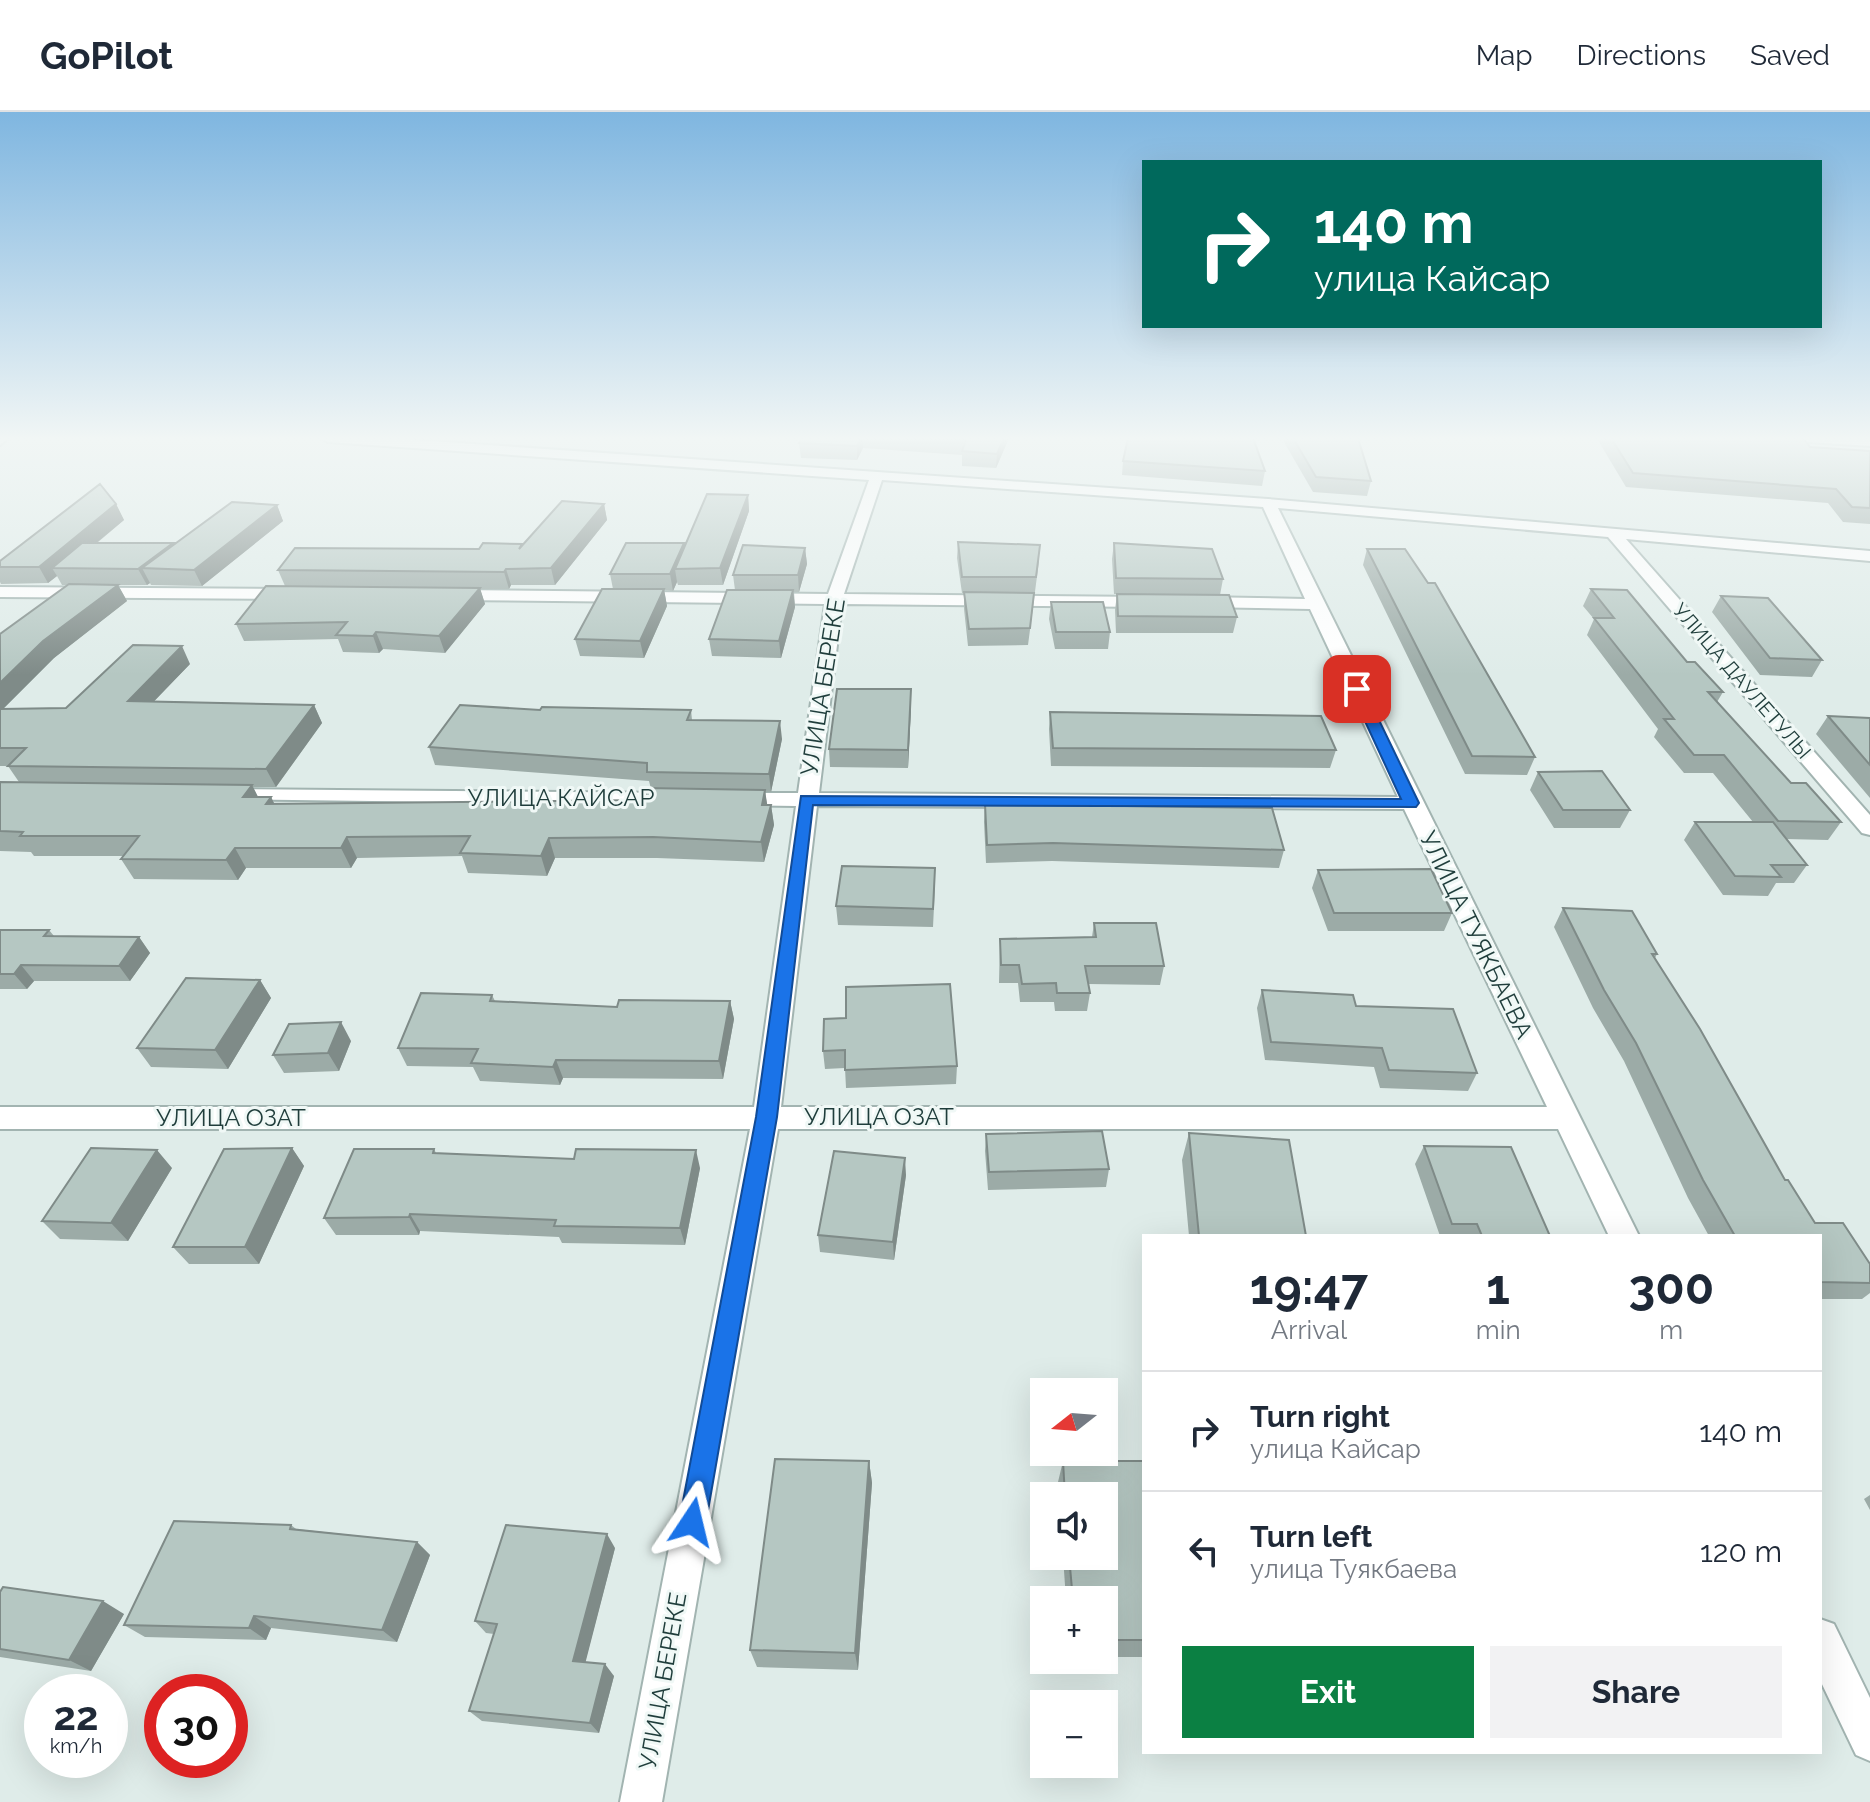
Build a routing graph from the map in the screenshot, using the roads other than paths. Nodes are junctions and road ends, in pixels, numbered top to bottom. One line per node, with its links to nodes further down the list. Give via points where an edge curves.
1 (863, 517): 9 (street, УЛИЦА БЕРЕКЕ)
2 (1275, 517): 10 (street, УЛИЦА ТУЯКБАЕВА)
3 (1418, 517): 4 (street)
4 (1614, 535): 5 (street); 14 (street, УЛИЦА ДАУЛЕТУЛЫ)
5 (1870, 556)
6 (0, 592): 7 (street)
7 (315, 594)
8 (441, 595): 9 (street)
9 (834, 599): 10 (street); 12 (street, УЛИЦА БЕРЕКЕ)
10 (1317, 604): 13 (street, УЛИЦА ТУЯКБАЕВА)
11 (206, 795): 12 (street, УЛИЦА КАЙСАР)
12 (806, 800): 13 (street, УЛИЦА КАЙСАР); 15 (street, УЛИЦА БЕРЕКЕ)
13 (1411, 803): 17 (street, УЛИЦА ТУЯКБАЕВА)
14 (1870, 828)
15 (766, 1117): 16 (street, УЛИЦА ОЗАТ); 17 (street, УЛИЦА ОЗАТ); 21 (street, УЛИЦА БЕРЕКЕ)
16 (0, 1118)
17 (1567, 1118): 18 (street, УЛИЦА ТУЯКБАЕВА)
18 (1623, 1234)
19 (1822, 1642): 20 (street)
20 (1870, 1741)
21 (641, 1802)

